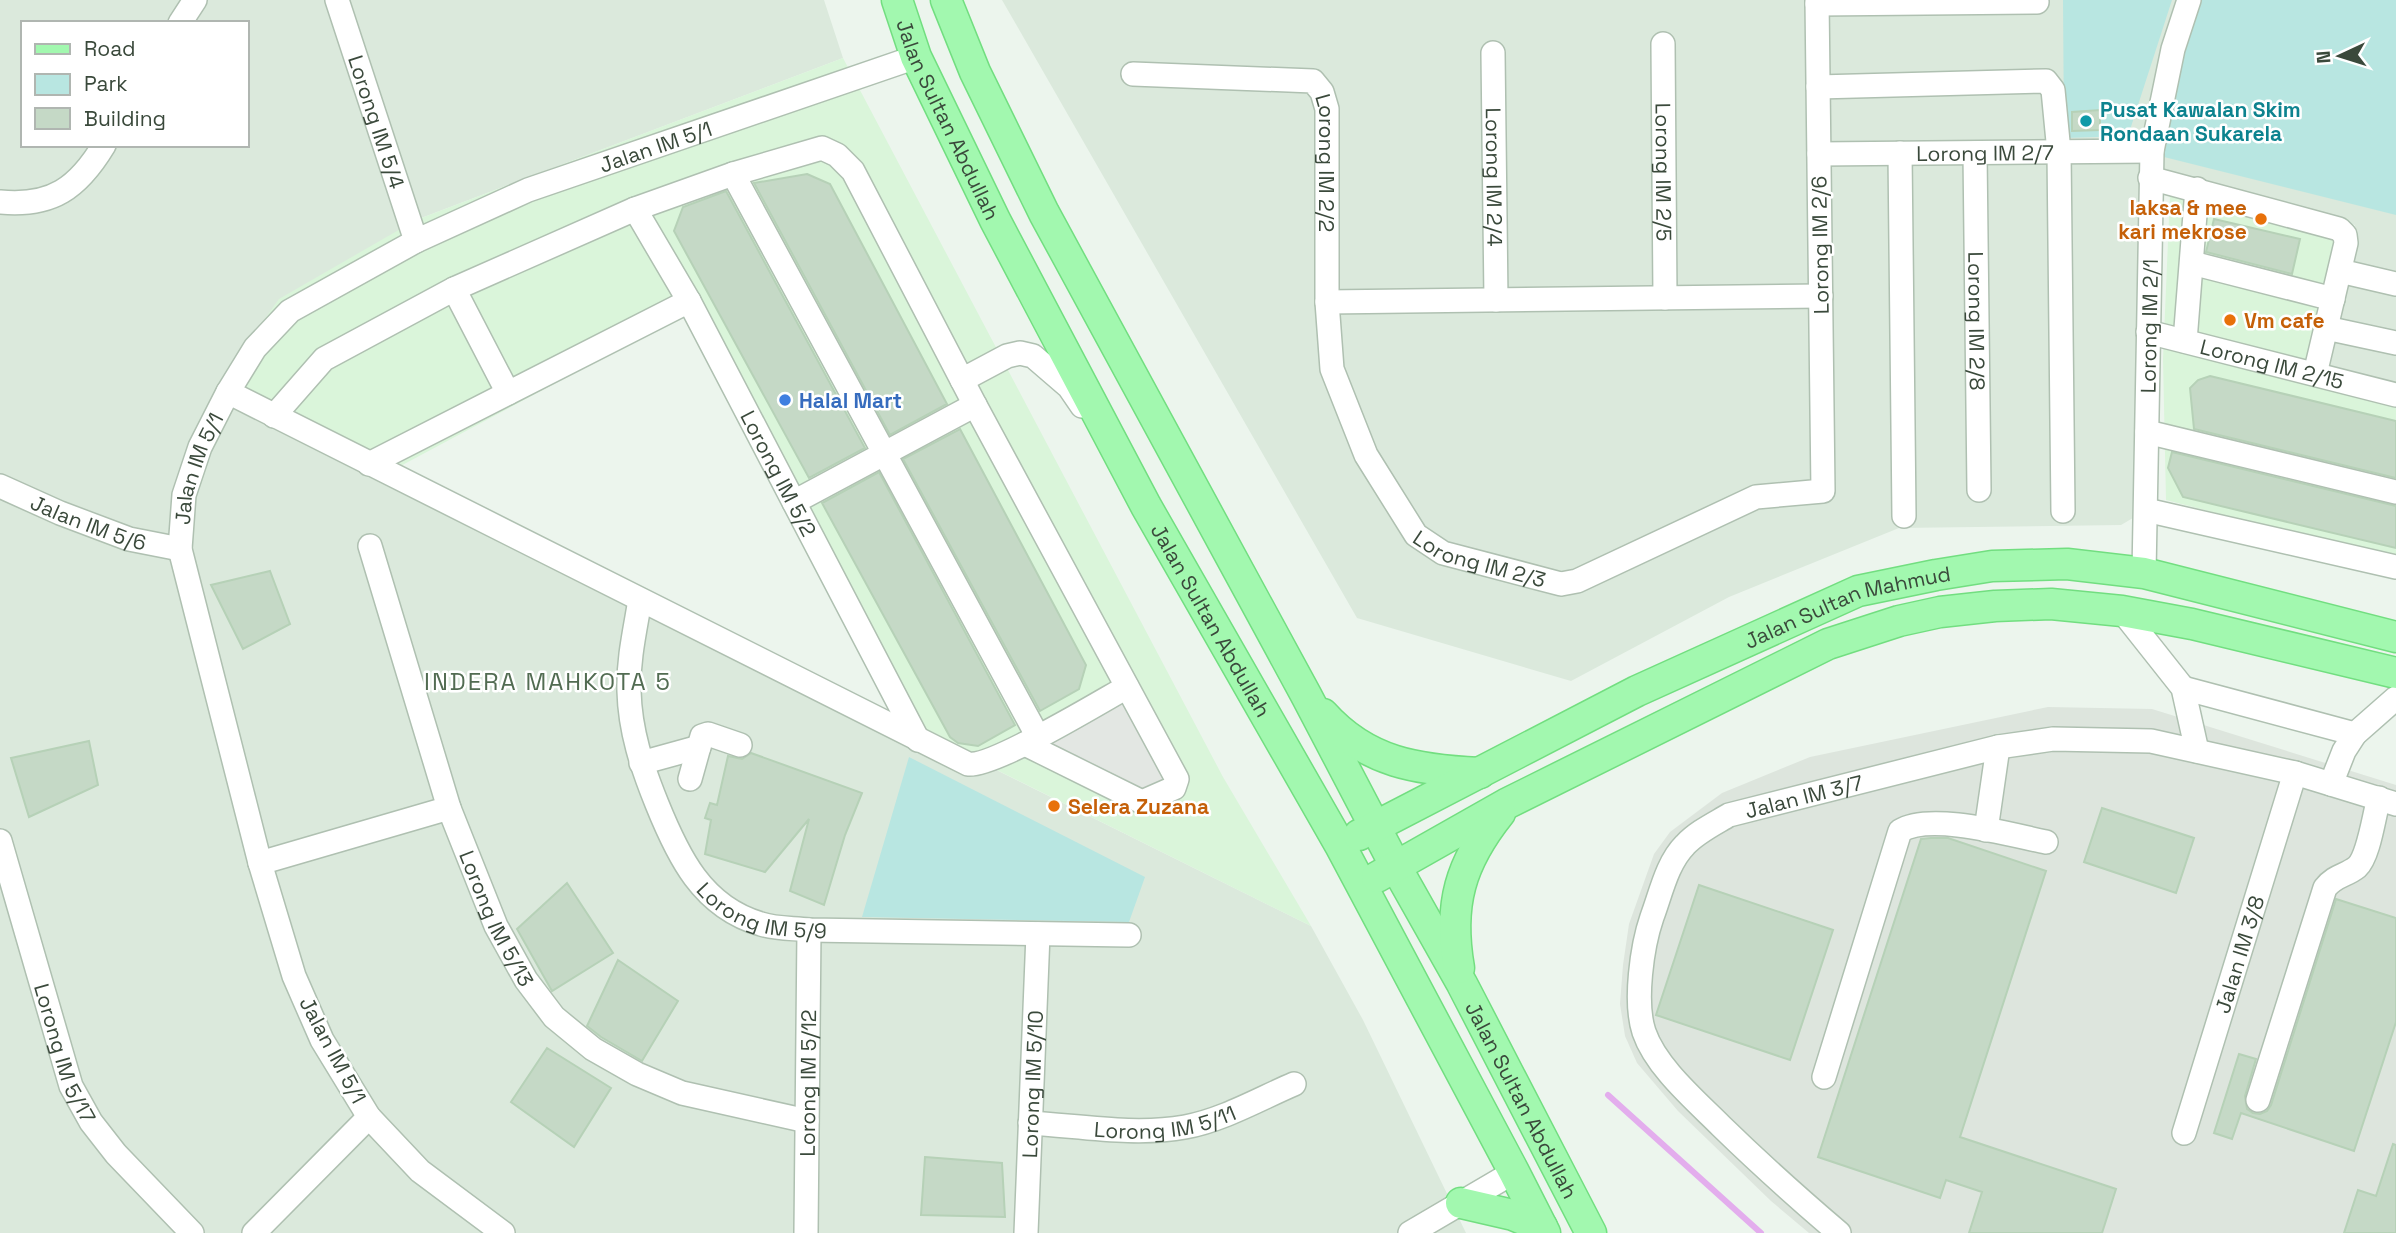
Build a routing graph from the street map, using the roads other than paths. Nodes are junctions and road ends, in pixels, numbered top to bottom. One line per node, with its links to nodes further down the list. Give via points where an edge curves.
1 (195, 0): 8 (street)
2 (337, 0): 25 (street, Lorong IM 5/4)
3 (897, 0): 11 (main road, Jalan Sultan Abdullah)
4 (946, 0): 69 (main road, Jalan Sultan Abdullah, via 975,72 1044,213)
5 (2189, 0): 15 (street, Lorong IM 2/1, via 2173,49)
6 (1817, 2): 7 (street); 13 (street, Lorong IM 2/6)
7 (2037, 2)
8 (181, 21)
9 (1663, 44): 31 (street, Lorong IM 2/5)
10 (1493, 53): 33 (street, Lorong IM 2/4)
11 (916, 57): 25 (street, Jalan IM 5/1, via 528,190); 55 (main road, Jalan Sultan Abdullah, via 995,220)
12 (1133, 74): 35 (street, Lorong IM 2/2, via 1313,80 1327,109)
13 (1818, 86): 16 (street, via 2046,81 2053,90); 19 (street, Lorong IM 2/6)
14 (103, 147): 23 (street, via 70,188 46,200)
15 (2152, 151): 16 (street, Lorong IM 2/7); 21 (street, Lorong IM 2/1)
16 (2059, 152): 18 (street, Lorong IM 2/7); 57 (street)
17 (1899, 153): 18 (street, Lorong IM 2/7); 19 (street, Lorong IM 2/7); 58 (street)
18 (1975, 153): 51 (street, Lorong IM 2/8)
19 (1819, 154): 30 (street, Lorong IM 2/6)
20 (733, 174): 24 (street); 41 (street, via 822,148 837,155 853,171); 48 (street)
21 (2150, 178): 22 (street); 37 (street, Lorong IM 2/1)
22 (2197, 189): 26 (street); 27 (street, via 2339,229 2346,243)
23 (0, 202)
24 (635, 209): 29 (street); 34 (street, Lorong IM 5/2)
25 (416, 241): 42 (street, Jalan IM 5/1, via 290,311 255,348)
26 (2192, 263): 32 (street); 38 (street)
27 (2340, 271): 28 (street); 32 (street)
28 (2396, 284)
29 (454, 289): 43 (street); 46 (street, via 324,359)
30 (1821, 296): 31 (street); 52 (street, Lorong IM 2/6)
31 (1665, 298): 33 (street)
32 (2333, 299): 36 (street)
33 (1496, 300): 35 (street)
34 (689, 301): 43 (street); 54 (street, Lorong IM 5/2)
35 (1327, 302): 52 (street, Lorong IM 2/3, via 1332,369 1366,455 1416,535 1443,553 1561,584 1577,581 1756,497)
36 (2326, 328): 39 (street); 40 (street)
37 (2148, 332): 38 (street, Lorong IM 2/15); 47 (street, Lorong IM 2/1)
38 (2185, 341): 40 (street, Lorong IM 2/15)
39 (2396, 343)
40 (2315, 374): 44 (street, Lorong IM 2/15)
41 (962, 380): 45 (street); 55 (street, via 1007,356 1033,356 1069,387)
42 (228, 392): 46 (street); 60 (street, Jalan IM 5/1, via 200,447 184,495)
43 (508, 393): 49 (street)
44 (2396, 396)
45 (975, 405): 48 (street); 67 (street)
46 (274, 416): 49 (street)
47 (2147, 432): 53 (street); 56 (street, Lorong IM 2/1)
48 (883, 454): 54 (street); 73 (street)
49 (369, 464): 63 (street)
50 (0, 486): 60 (street, Jalan IM 5/6, via 129,539)
51 (1979, 490)
52 (1823, 491)
53 (2396, 492)
54 (794, 502): 72 (street, Lorong IM 5/2)
55 (1146, 506): 90 (main road, Jalan Sultan Abdullah)
56 (2146, 510): 61 (street); 62 (street, Lorong IM 2/1)
57 (2063, 511)
58 (1904, 516)
59 (370, 546): 85 (street, Lorong IM 5/13)
60 (180, 549): 91 (street, Jalan IM 5/1)
61 (2396, 567)
62 (2144, 573): 65 (main road, Jalan Sultan Mahmud); 79 (main road, Jalan Sultan Mahmud, via 2067,565 1992,566 1857,591 1637,691)
63 (640, 600): 72 (street); 78 (street, Lorong IM 5/9, via 629,691)
64 (2122, 611): 66 (main road, Jalan Sultan Mahmud); 68 (street); 84 (main road, Jalan Sultan Mahmud, via 2052,604 1995,606 1899,621 1828,644)
65 (2396, 637)
66 (2396, 673)
67 (1128, 687): 73 (street); 73 (street, via 1177,779 1174,788 1142,802)
68 (2183, 688): 71 (street); 77 (street)
69 (1306, 695): 79 (main road, via 1348,737 1403,765); 86 (main road, Jalan Sultan Abdullah)
70 (2396, 698): 71 (street)
71 (2355, 734): 82 (street)
72 (918, 740): 73 (street, via 972,765)
73 (1032, 740)
74 (740, 745): 75 (street, via 708,734 702,736)
75 (699, 747): 78 (street); 81 (street)
76 (1998, 747): 77 (street, Jalan IM 3/7, via 2053,739 2104,739 2151,741); 87 (street); 115 (street, Jalan IM 3/7, via 1729,815 1699,833 1671,863 1648,929 1640,1003 1654,1053 1692,1098)
77 (2197, 751): 80 (street, Jalan IM 3/7)
78 (640, 763): 94 (street, Lorong IM 5/9, via 676,849 710,895 762,924)
79 (1481, 773): 86 (main road, Jalan Sultan Mahmud)
80 (2295, 774): 82 (street, Jalan IM 3/7); 104 (street, Jalan IM 3/8)
81 (690, 779)
82 (2331, 784): 83 (street, Jalan IM 3/7)
83 (2387, 801): 100 (street, via 2362,861 2325,888)
84 (1506, 804): 92 (main road, Jalan Sultan Mahmud); 97 (main road, via 1473,851 1459,883 1455,946)
85 (449, 808): 91 (street); 102 (street, Lorong IM 5/13, via 496,926 526,980 554,1017 593,1049 682,1093)
86 (1374, 827): 90 (main road, Jalan Sultan Mahmud); 92 (main road, Jalan Sultan Abdullah)
87 (1986, 830): 89 (street); 98 (street, via 1925,822 1900,831)
88 (0, 841): 108 (street, Lorong IM 5/17, via 71,1086 116,1154)
89 (2046, 842)
90 (1340, 845): 93 (main road, Jalan Sultan Abdullah)
91 (260, 863): 101 (street, Jalan IM 5/1, via 294,975 322,1040)
92 (1396, 867): 93 (main road, Jalan Sultan Mahmud); 97 (main road, Jalan Sultan Abdullah)
93 (1361, 884): 105 (main road, Jalan Sultan Abdullah)
94 (809, 930): 95 (street, Lorong IM 5/9); 102 (street, Lorong IM 5/12)
95 (1038, 934): 96 (street, Lorong IM 5/9); 103 (street, Lorong IM 5/10)
96 (1129, 935)
97 (1462, 984): 114 (main road, Jalan Sultan Abdullah)
98 (1824, 1077)
99 (1294, 1084): 103 (street, Lorong IM 5/11, via 1216,1119 1185,1127 1152,1131)
100 (2258, 1100)
101 (369, 1117): 109 (street); 110 (street, Jalan IM 5/1, via 420,1171)
102 (807, 1121): 111 (street, Lorong IM 5/12)
103 (1030, 1123): 112 (street, Lorong IM 5/10)
104 (2184, 1133)
105 (1514, 1171): 106 (street); 107 (main road, Jalan Sultan Abdullah)
106 (1461, 1203): 107 (main road, via 1513,1215); 113 (street)
107 (1543, 1230)
108 (192, 1233)
109 (254, 1233)
110 (503, 1233)
111 (806, 1233)
112 (1026, 1233)
113 (1410, 1233)
114 (1591, 1233)
115 (1839, 1233)

